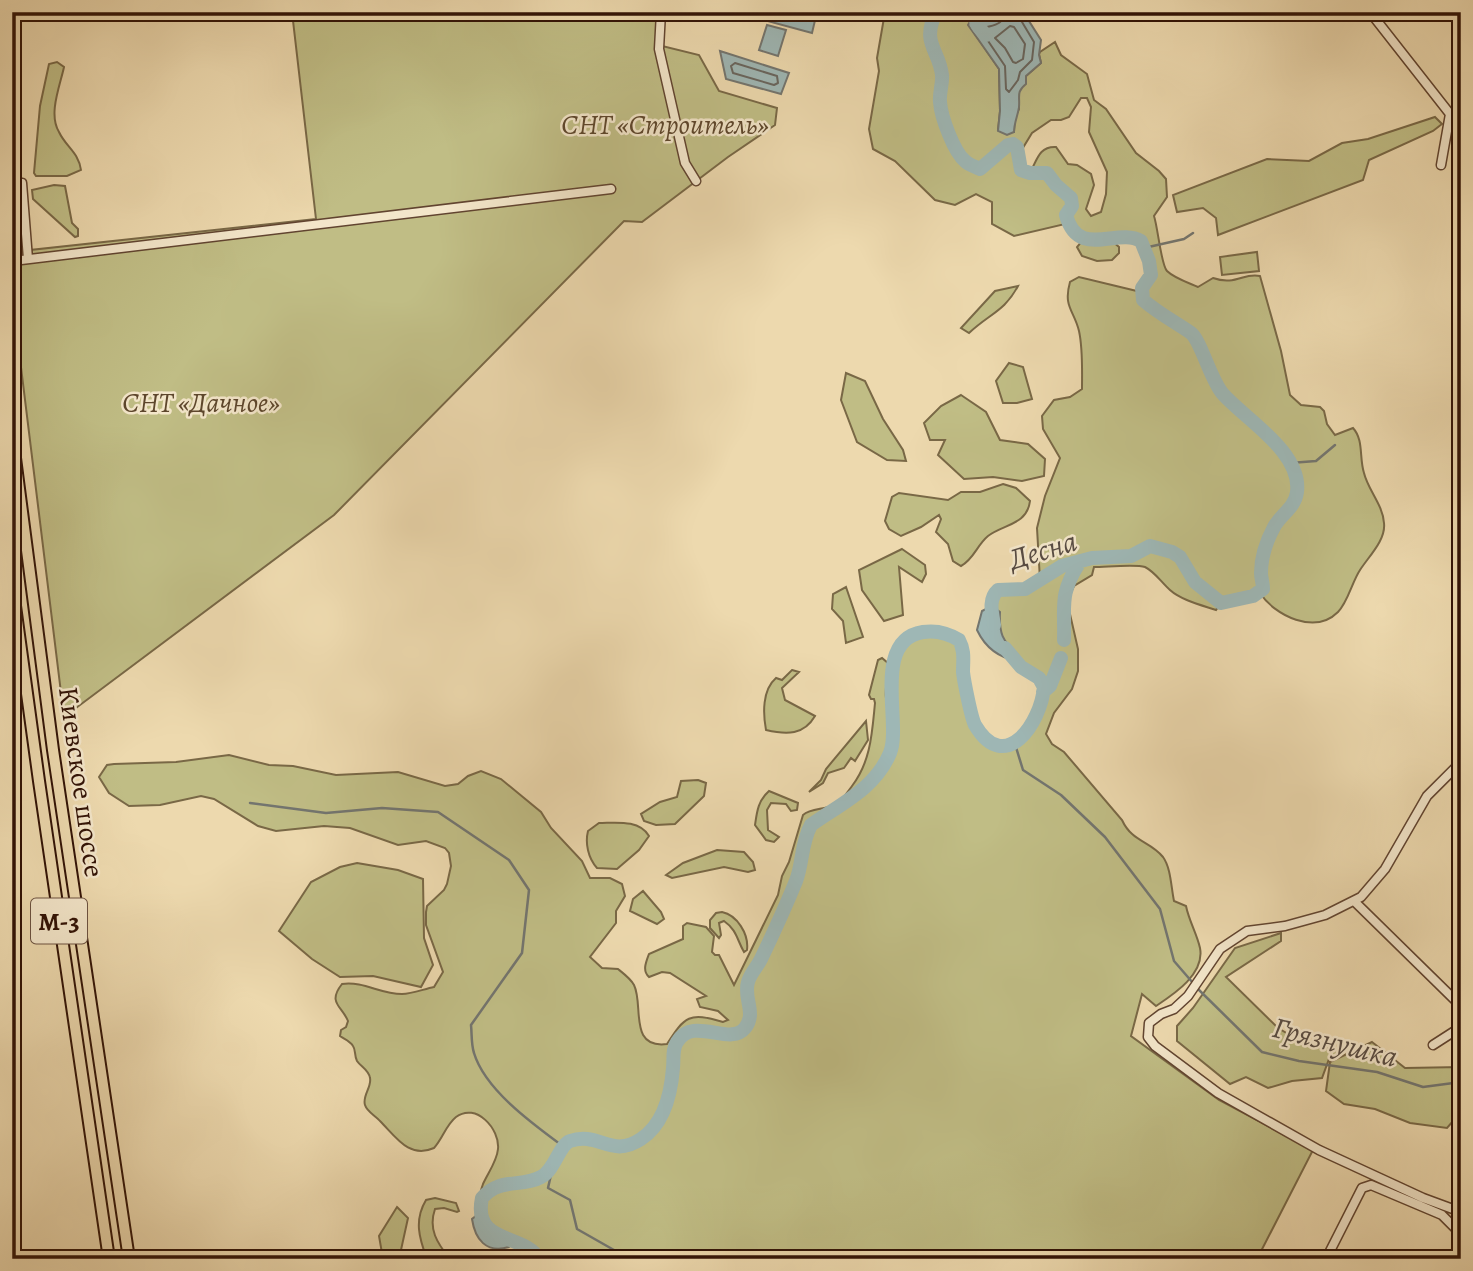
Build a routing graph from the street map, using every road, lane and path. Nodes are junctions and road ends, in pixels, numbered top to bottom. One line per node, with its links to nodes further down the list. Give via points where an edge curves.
1 (661, 12): 4 (street, via 659,49 685,163)
2 (1370, 12): 3 (street, via 1450,114)
3 (1441, 165)
4 (696, 181)
5 (12, 182): 7 (street, via 22,183)
6 (611, 189): 7 (street)
7 (28, 259): 8 (street)
8 (13, 261)
9 (12, 435): 20 (highway, Киевское шоссе / М-3, via 53,750)
10 (12, 584): 19 (highway, Киевское шоссе / М-3)
11 (1461, 762): 12 (street, via 1427,796 1385,869)
12 (1354, 902): 13 (street); 16 (street, via 1285,926 1247,931 1220,948 1188,996 1149,1023 1148,1037 1218,1093 1319,1150)
13 (1461, 1006)
14 (1461, 1027): 15 (street)
15 (1433, 1045)
16 (1461, 1212)
17 (1461, 1234): 21 (street, via 1442,1215 1371,1185 1362,1188)
18 (1461, 1249): 22 (street)
19 (109, 1259)
20 (129, 1259)
21 (1326, 1259)
22 (1452, 1259)

